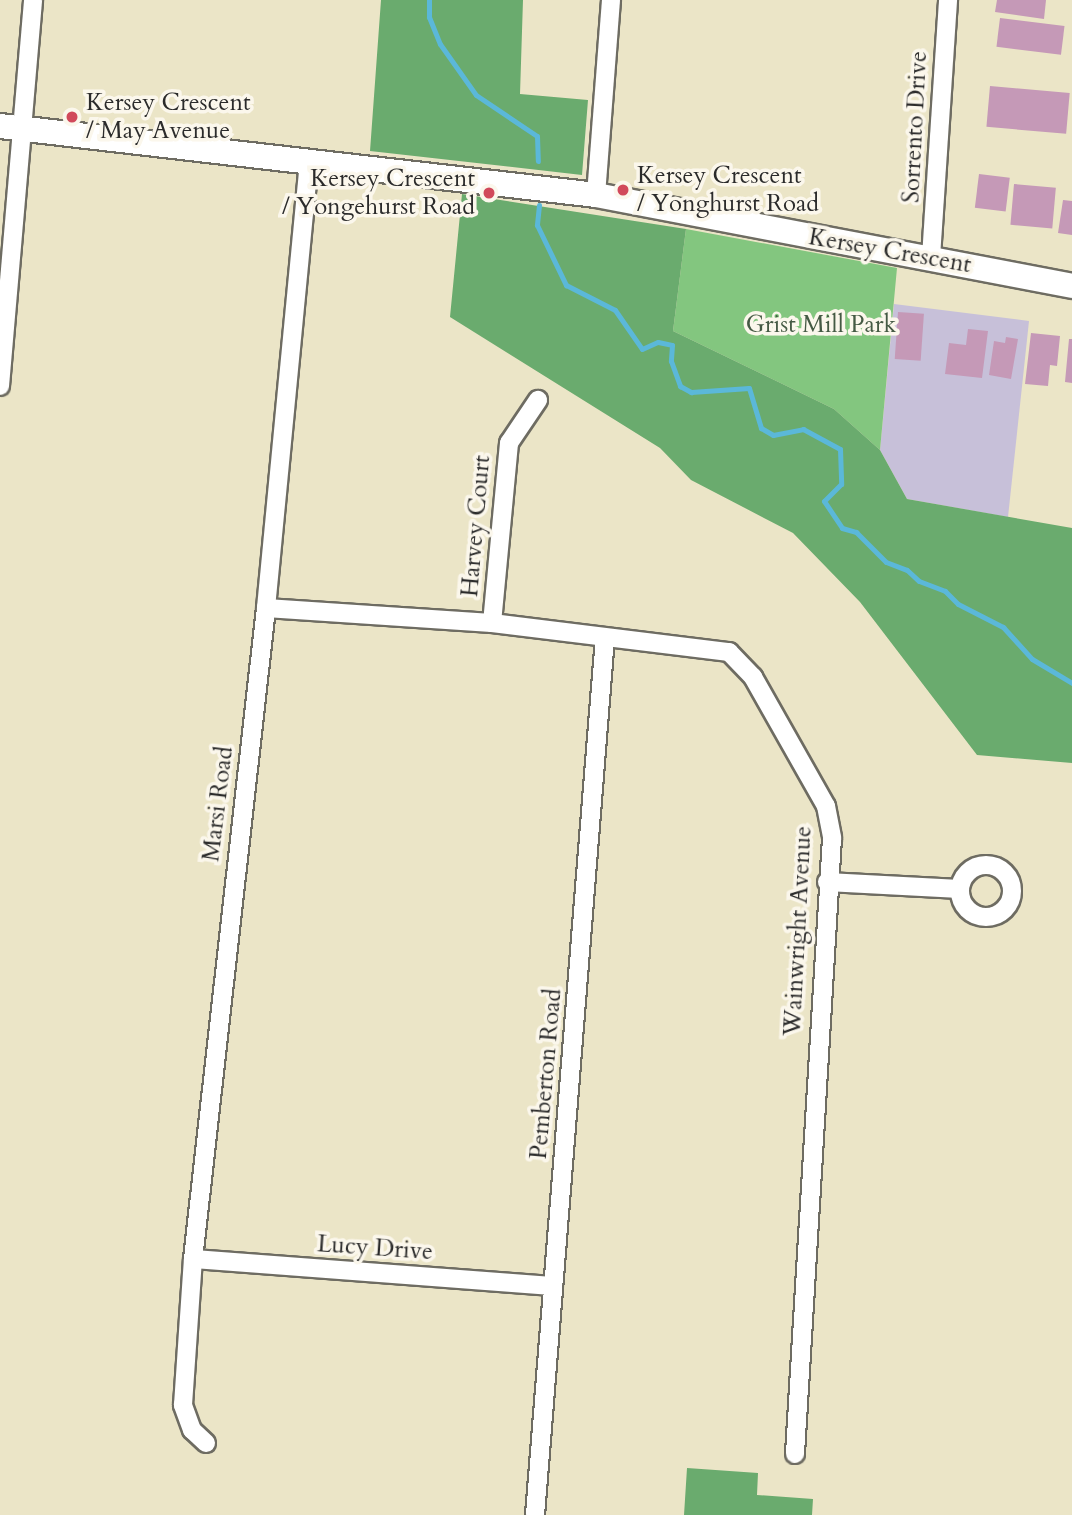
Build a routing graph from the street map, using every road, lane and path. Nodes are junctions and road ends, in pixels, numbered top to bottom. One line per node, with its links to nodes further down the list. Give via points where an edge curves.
1 (33, 0): 4 (street)
2 (611, 0): 6 (street)
3 (948, 0): 7 (street, Sorrento Drive)
4 (10, 127): 5 (street, Kersey Crescent); 9 (street)
5 (309, 164): 6 (street, Kersey Crescent); 11 (street, Marsi Road)
6 (596, 195): 7 (street, Kersey Crescent)
7 (931, 257): 8 (street, Kersey Crescent)
8 (1072, 286)
9 (0, 386)
10 (538, 400): 12 (street, Harvey Court, via 509,443)
11 (267, 608): 12 (street, Wainwright Avenue); 16 (street, Marsi Road)
12 (492, 623): 13 (street, Wainwright Avenue)
13 (605, 638): 14 (street, Wainwright Avenue, via 729,652 753,677 826,806 832,838); 17 (street, Pemberton Road)
14 (827, 882): 15 (street); 19 (street, Wainwright Avenue)
15 (960, 889)
16 (193, 1259): 17 (street, Lucy Drive); 18 (street, Marsi Road, via 183,1405 192,1430)
17 (553, 1286): 20 (street, Pemberton Road)
18 (206, 1443)
19 (795, 1454)
20 (535, 1515)

